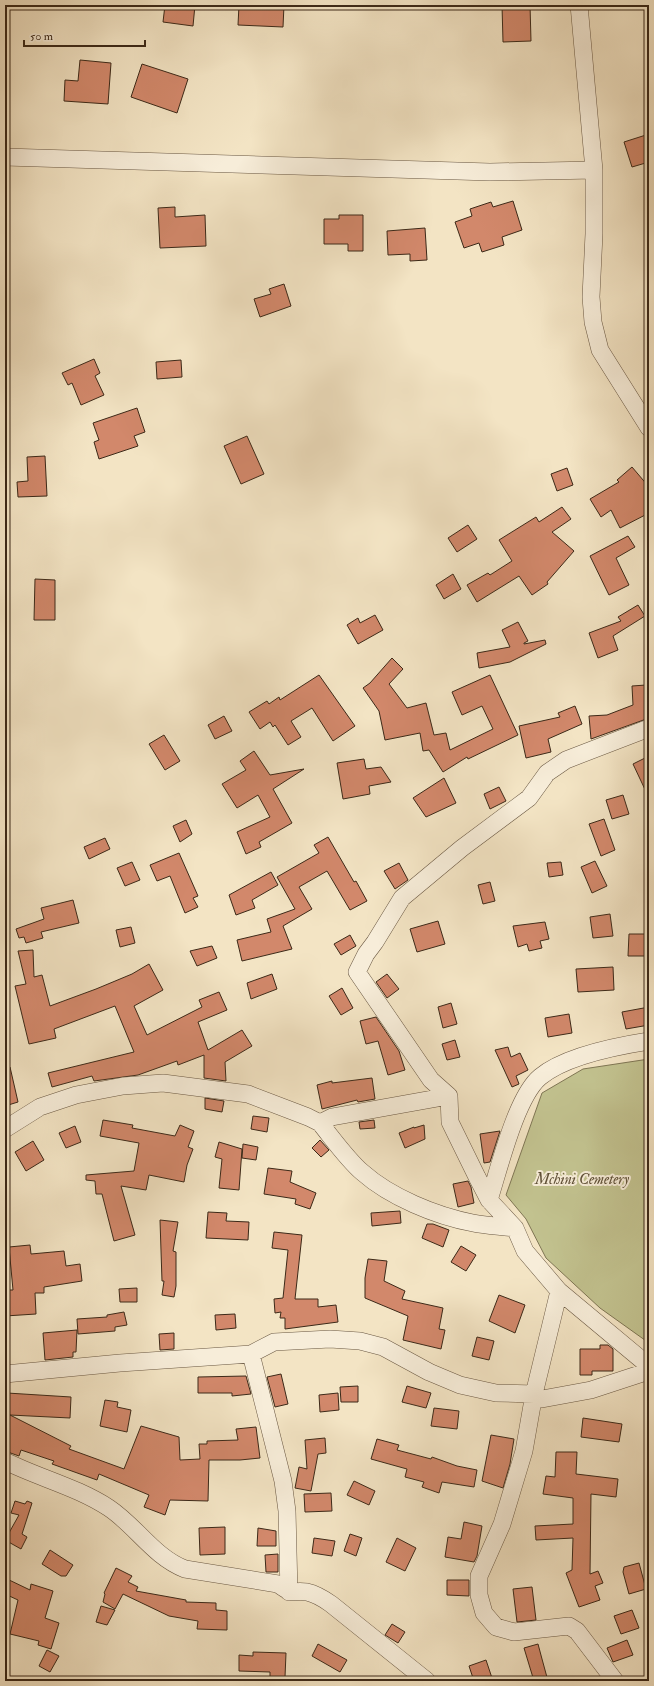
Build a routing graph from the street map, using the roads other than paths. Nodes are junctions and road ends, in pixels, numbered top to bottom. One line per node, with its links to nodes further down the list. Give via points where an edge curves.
1 (579, 5): 3 (street)
2 (5, 157): 3 (street, via 490,172)
3 (594, 170): 4 (street, via 591,297 593,322 600,350)
4 (649, 428)
5 (649, 728): 7 (street, via 566,760 547,773 529,798 462,848 402,898 366,954 357,972 431,1080)
6 (649, 1041): 10 (street, via 622,1045 587,1055 554,1068 539,1078 525,1096)
7 (449, 1096): 8 (street, via 332,1117); 10 (street, via 450,1122)
8 (320, 1123): 9 (street, via 248,1094 163,1083 123,1086 76,1095 40,1107); 11 (street, via 361,1172 405,1200 439,1214 473,1223)
9 (5, 1129)
10 (489, 1200): 11 (street)
11 (516, 1228): 12 (street, via 525,1251)
12 (559, 1291): 14 (street); 17 (street)
13 (252, 1354): 16 (street); 17 (street, via 274,1342 330,1338 360,1341 383,1347 429,1372 460,1385 496,1393); 19 (street, via 283,1481 287,1511)
14 (649, 1366)
15 (649, 1371): 17 (street, via 591,1390 542,1399)
16 (5, 1374)
17 (534, 1394): 21 (street, via 524,1451 502,1524 480,1576 479,1595 484,1614 496,1627 514,1632 569,1626 578,1631)
18 (5, 1461): 19 (street, via 109,1508 175,1565 185,1569 278,1584)
19 (289, 1592): 20 (street, via 308,1592 319,1596)
20 (427, 1681)
21 (615, 1681)

